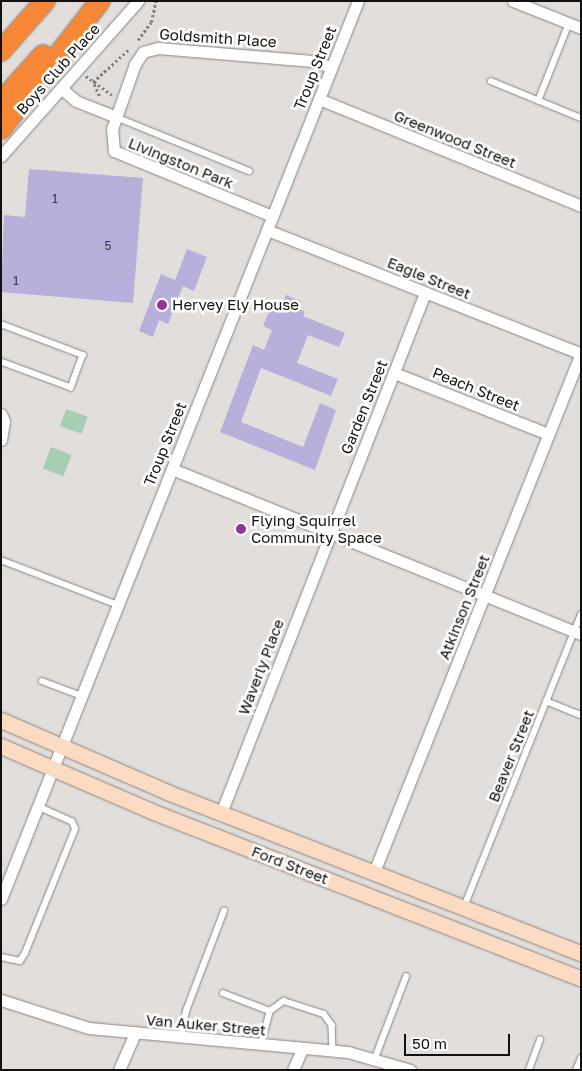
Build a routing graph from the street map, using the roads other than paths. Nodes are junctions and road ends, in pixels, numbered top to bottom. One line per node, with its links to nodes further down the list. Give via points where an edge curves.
1 (45, 1): 9 (highway)
2 (90, 1): 15 (highway)
3 (100, 1): 18 (highway)
4 (138, 1): 12 (street, Boys Club Place)
5 (358, 1): 10 (street, Troup Street)
6 (513, 1): 7 (street)
7 (570, 23): 8 (street); 14 (lane)
8 (581, 28)
9 (1, 51)
10 (332, 67): 13 (street, Troup Street); 16 (street, Goldsmith Place, via 312,60 153,48 138,59)
11 (490, 80): 14 (lane)
12 (61, 88): 16 (street, via 80,103); 19 (street, Boys Club Place)
13 (319, 99): 21 (street, Greenwood Street); 22 (street, Troup Street)
14 (538, 100): 17 (lane)
15 (1, 102)
16 (116, 117): 20 (lane); 22 (street, Livingston Park, via 110,139 118,154)
17 (581, 118)
18 (1, 129)
19 (1, 156)
20 (249, 170)
21 (581, 206)
22 (272, 216): 23 (street, Troup Street)
23 (267, 230): 24 (street, Eagle Street); 32 (street, Troup Street)
24 (426, 293): 26 (street, Eagle Street); 28 (street, Garden Street)
25 (1, 324): 27 (lane, via 83,355 70,388)
26 (581, 354): 30 (street, Atkinson Street)
27 (1, 362)
28 (394, 373): 30 (street, Peach Street); 33 (street, Garden Street)
29 (1, 414): 31 (street)
30 (548, 434): 35 (street, Atkinson Street)
31 (1, 440)
32 (172, 469): 33 (street); 36 (street, Troup Street)
33 (329, 533): 35 (street); 48 (street, Waverly Place)
34 (1, 560): 36 (lane)
35 (485, 596): 38 (street); 49 (street, Atkinson Street)
36 (118, 605): 40 (street, Troup Street)
37 (581, 614): 38 (lane, Beaver Street)
38 (577, 633): 41 (lane, Beaver Street)
39 (42, 681): 40 (lane)
40 (82, 696): 45 (street, Troup Street)
41 (546, 701): 42 (lane); 51 (lane, Beaver Street)
42 (581, 715)
43 (1, 720): 45 (main road, Ford Street)
44 (1, 746): 46 (main road, Ford Street)
45 (61, 747): 46 (street, Troup Street); 48 (main road, Ford Street)
46 (53, 769): 47 (street, Troup Street); 56 (main road, Ford Street)
47 (38, 806): 50 (street, Troup Street); 54 (lane, via 72,822 74,829 25,953 20,960)
48 (221, 813): 49 (main road, Ford Street)
49 (374, 872): 51 (main road, Ford Street)
50 (1, 899)
51 (464, 907): 53 (main road, Ford Street)
52 (224, 911): 61 (lane, via 186,1010)
53 (581, 953)
54 (1, 957)
55 (406, 977): 66 (lane)
56 (581, 979)
57 (223, 993): 59 (lane)
58 (1, 1000): 60 (street, Van Auker Street, via 64,1022)
59 (270, 1011): 63 (lane); 65 (lane, via 284,1001 324,1014 332,1025)
60 (135, 1033): 61 (street, Van Auker Street); 68 (street)
61 (181, 1037): 63 (street, Van Auker Street)
62 (540, 1040): 71 (lane)
63 (261, 1045): 64 (street, Van Auker Street)
64 (302, 1049): 65 (street, Van Auker Street); 69 (street)
65 (333, 1050): 66 (street, Van Auker Street)
66 (375, 1058): 70 (street, Van Auker Street)
67 (581, 1058): 72 (lane)
68 (120, 1070)
69 (293, 1070)
70 (410, 1070)
71 (529, 1070)
72 (576, 1070)

